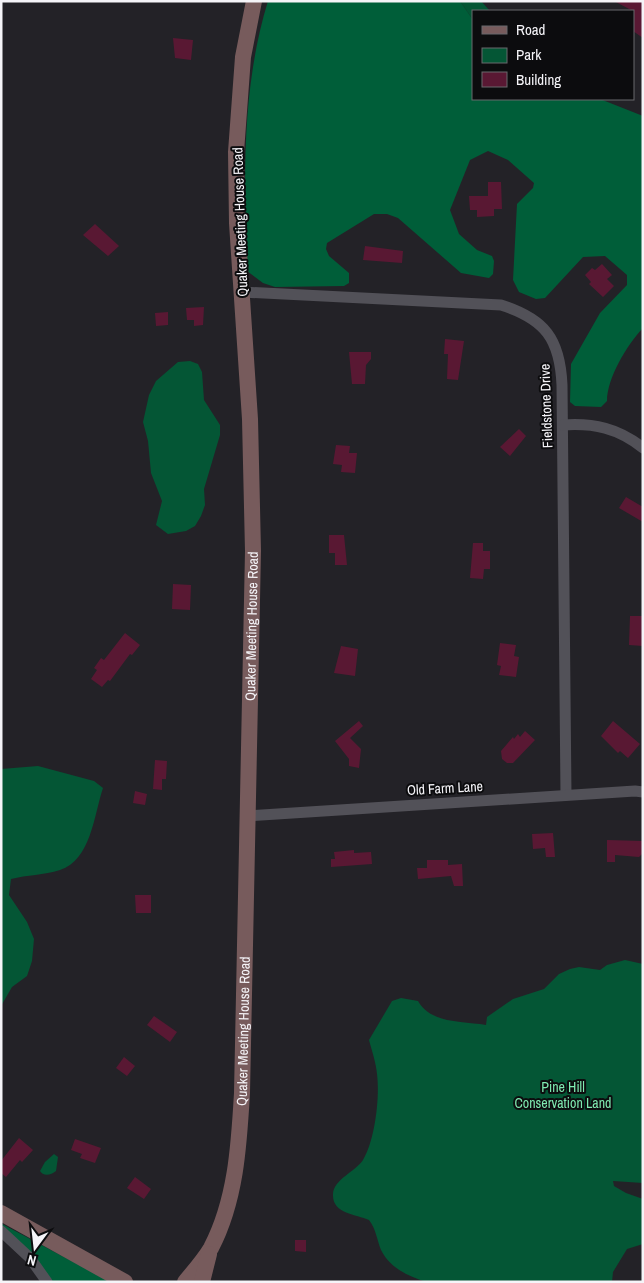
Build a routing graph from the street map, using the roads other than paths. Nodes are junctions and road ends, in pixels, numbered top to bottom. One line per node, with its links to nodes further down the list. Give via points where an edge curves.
1 (254, 1): 2 (main road, Quaker Meeting House Road, via 243,57 236,152)
2 (242, 292): 3 (street, Fieldstone Drive, via 500,305 519,311 546,330 557,346 561,362); 7 (main road, Quaker Meeting House Road, via 253,523)
3 (563, 425): 4 (street, via 606,428); 6 (street, Fieldstone Drive)
4 (643, 448)
5 (643, 792): 6 (street, Old Farm Lane)
6 (566, 795): 7 (street, Old Farm Lane)
7 (248, 816): 10 (main road, Quaker Meeting House Road, via 240,1127 230,1194)
8 (1, 1214): 12 (main road)
9 (1, 1231): 11 (street, via 30,1258)
10 (210, 1250): 13 (main road, Quaker Meeting House Road); 14 (main road, Quaker Meeting House Road)
11 (47, 1282)
12 (125, 1282)
13 (185, 1282)
14 (202, 1282)

